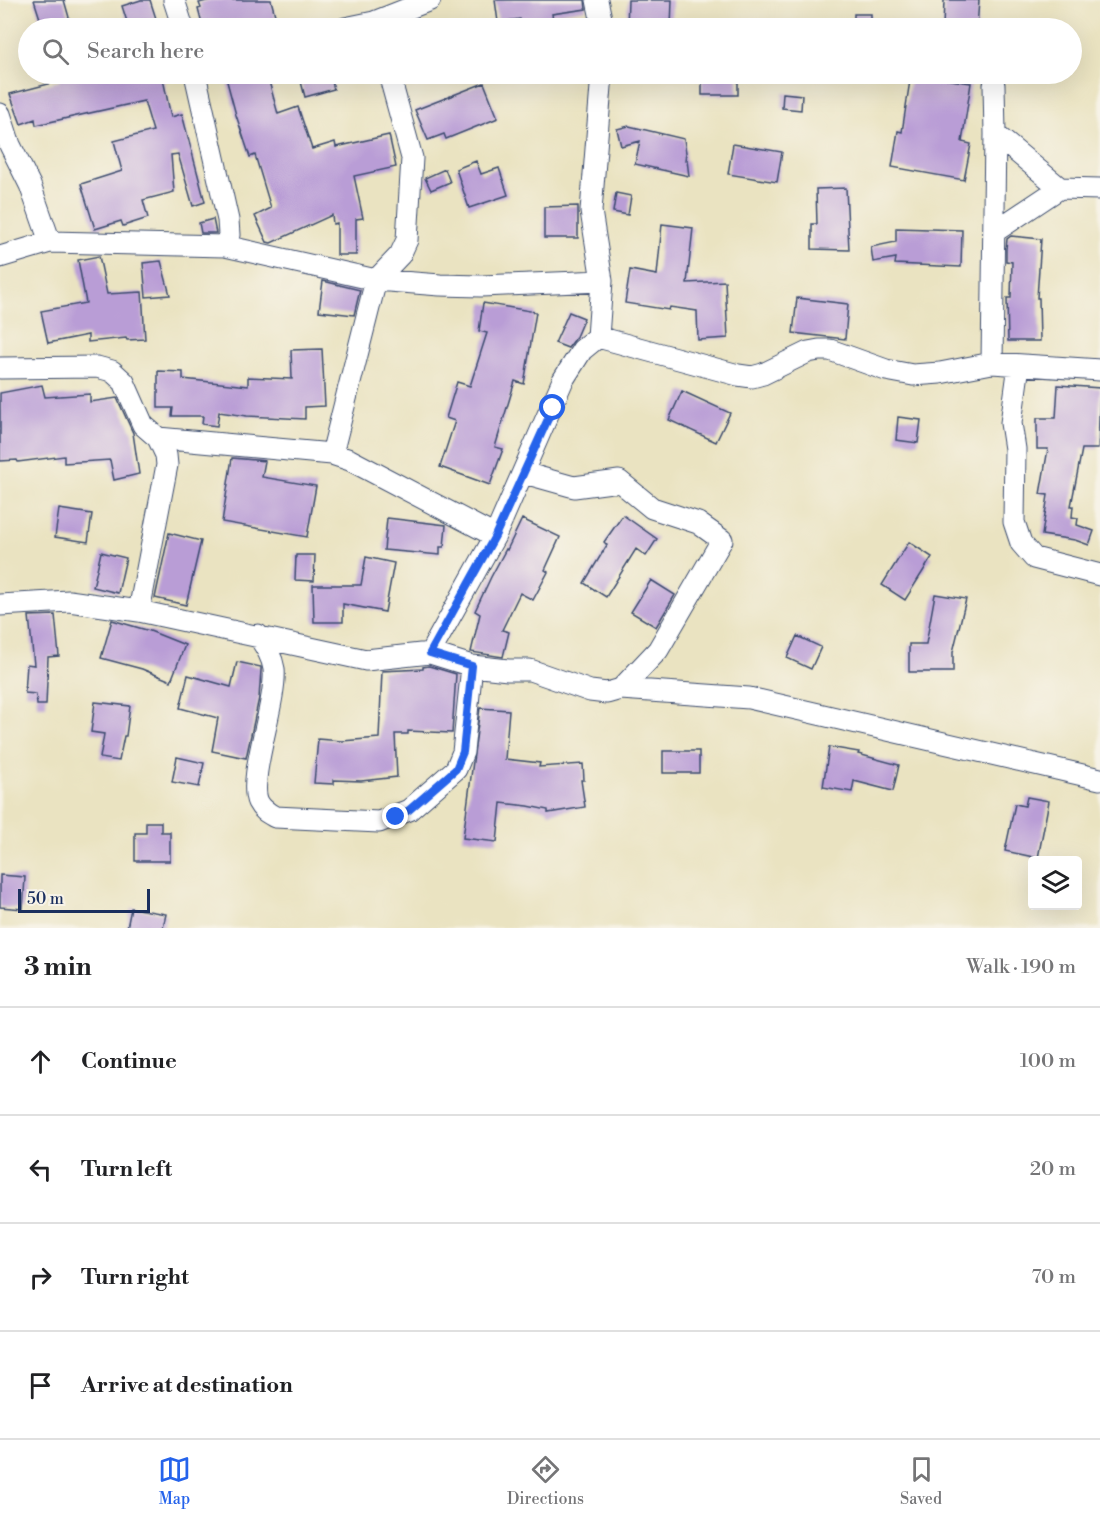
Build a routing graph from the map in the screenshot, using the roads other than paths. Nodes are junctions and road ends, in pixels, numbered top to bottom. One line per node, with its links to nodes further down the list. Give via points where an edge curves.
1 (174, 0): 4 (street)
2 (430, 0): 5 (street)
3 (597, 0): 6 (street)
4 (180, 18)
5 (390, 18)
6 (601, 18)
7 (197, 84): 17 (street, via 228,220 230,235)
8 (392, 84): 19 (street, via 412,159 412,194 407,240 400,255)
9 (601, 84): 20 (street, via 591,211)
10 (994, 85): 12 (street)
11 (0, 114): 16 (street)
12 (995, 134): 13 (street); 15 (street)
13 (1059, 188): 14 (street); 15 (street)
14 (1100, 189)
15 (994, 231): 22 (street)
16 (50, 242): 17 (street); 18 (street)
17 (225, 246): 19 (street)
18 (0, 257)
19 (376, 280): 20 (street, via 481,286); 27 (street)
20 (602, 280): 21 (street)
21 (598, 337): 22 (street, via 752,377 819,350 913,375); 28 (street, via 582,350 563,380)
22 (992, 363): 23 (street)
23 (1019, 365): 25 (street); 30 (street, via 1011,423 1015,449 1014,522 1021,543 1034,558)
24 (0, 368): 26 (street, via 97,367 112,371 124,382 143,425)
25 (1100, 370)
26 (158, 438): 27 (street); 32 (street, via 167,465)
27 (332, 454): 29 (street)
28 (524, 473): 29 (street); 36 (street, via 574,487 619,481 652,508 698,523 722,540 658,650)
29 (495, 536): 34 (street)
30 (1100, 575)
31 (0, 605): 32 (street, via 69,601)
32 (140, 611): 33 (street)
33 (258, 635): 34 (street, via 366,660); 35 (street, via 274,669 255,785 264,810 275,817 379,822 409,810 460,761)
34 (430, 653): 35 (street)
35 (472, 666): 36 (street, via 530,670 590,691 607,693)
36 (621, 689): 37 (street, via 749,698)
37 (1100, 780)

